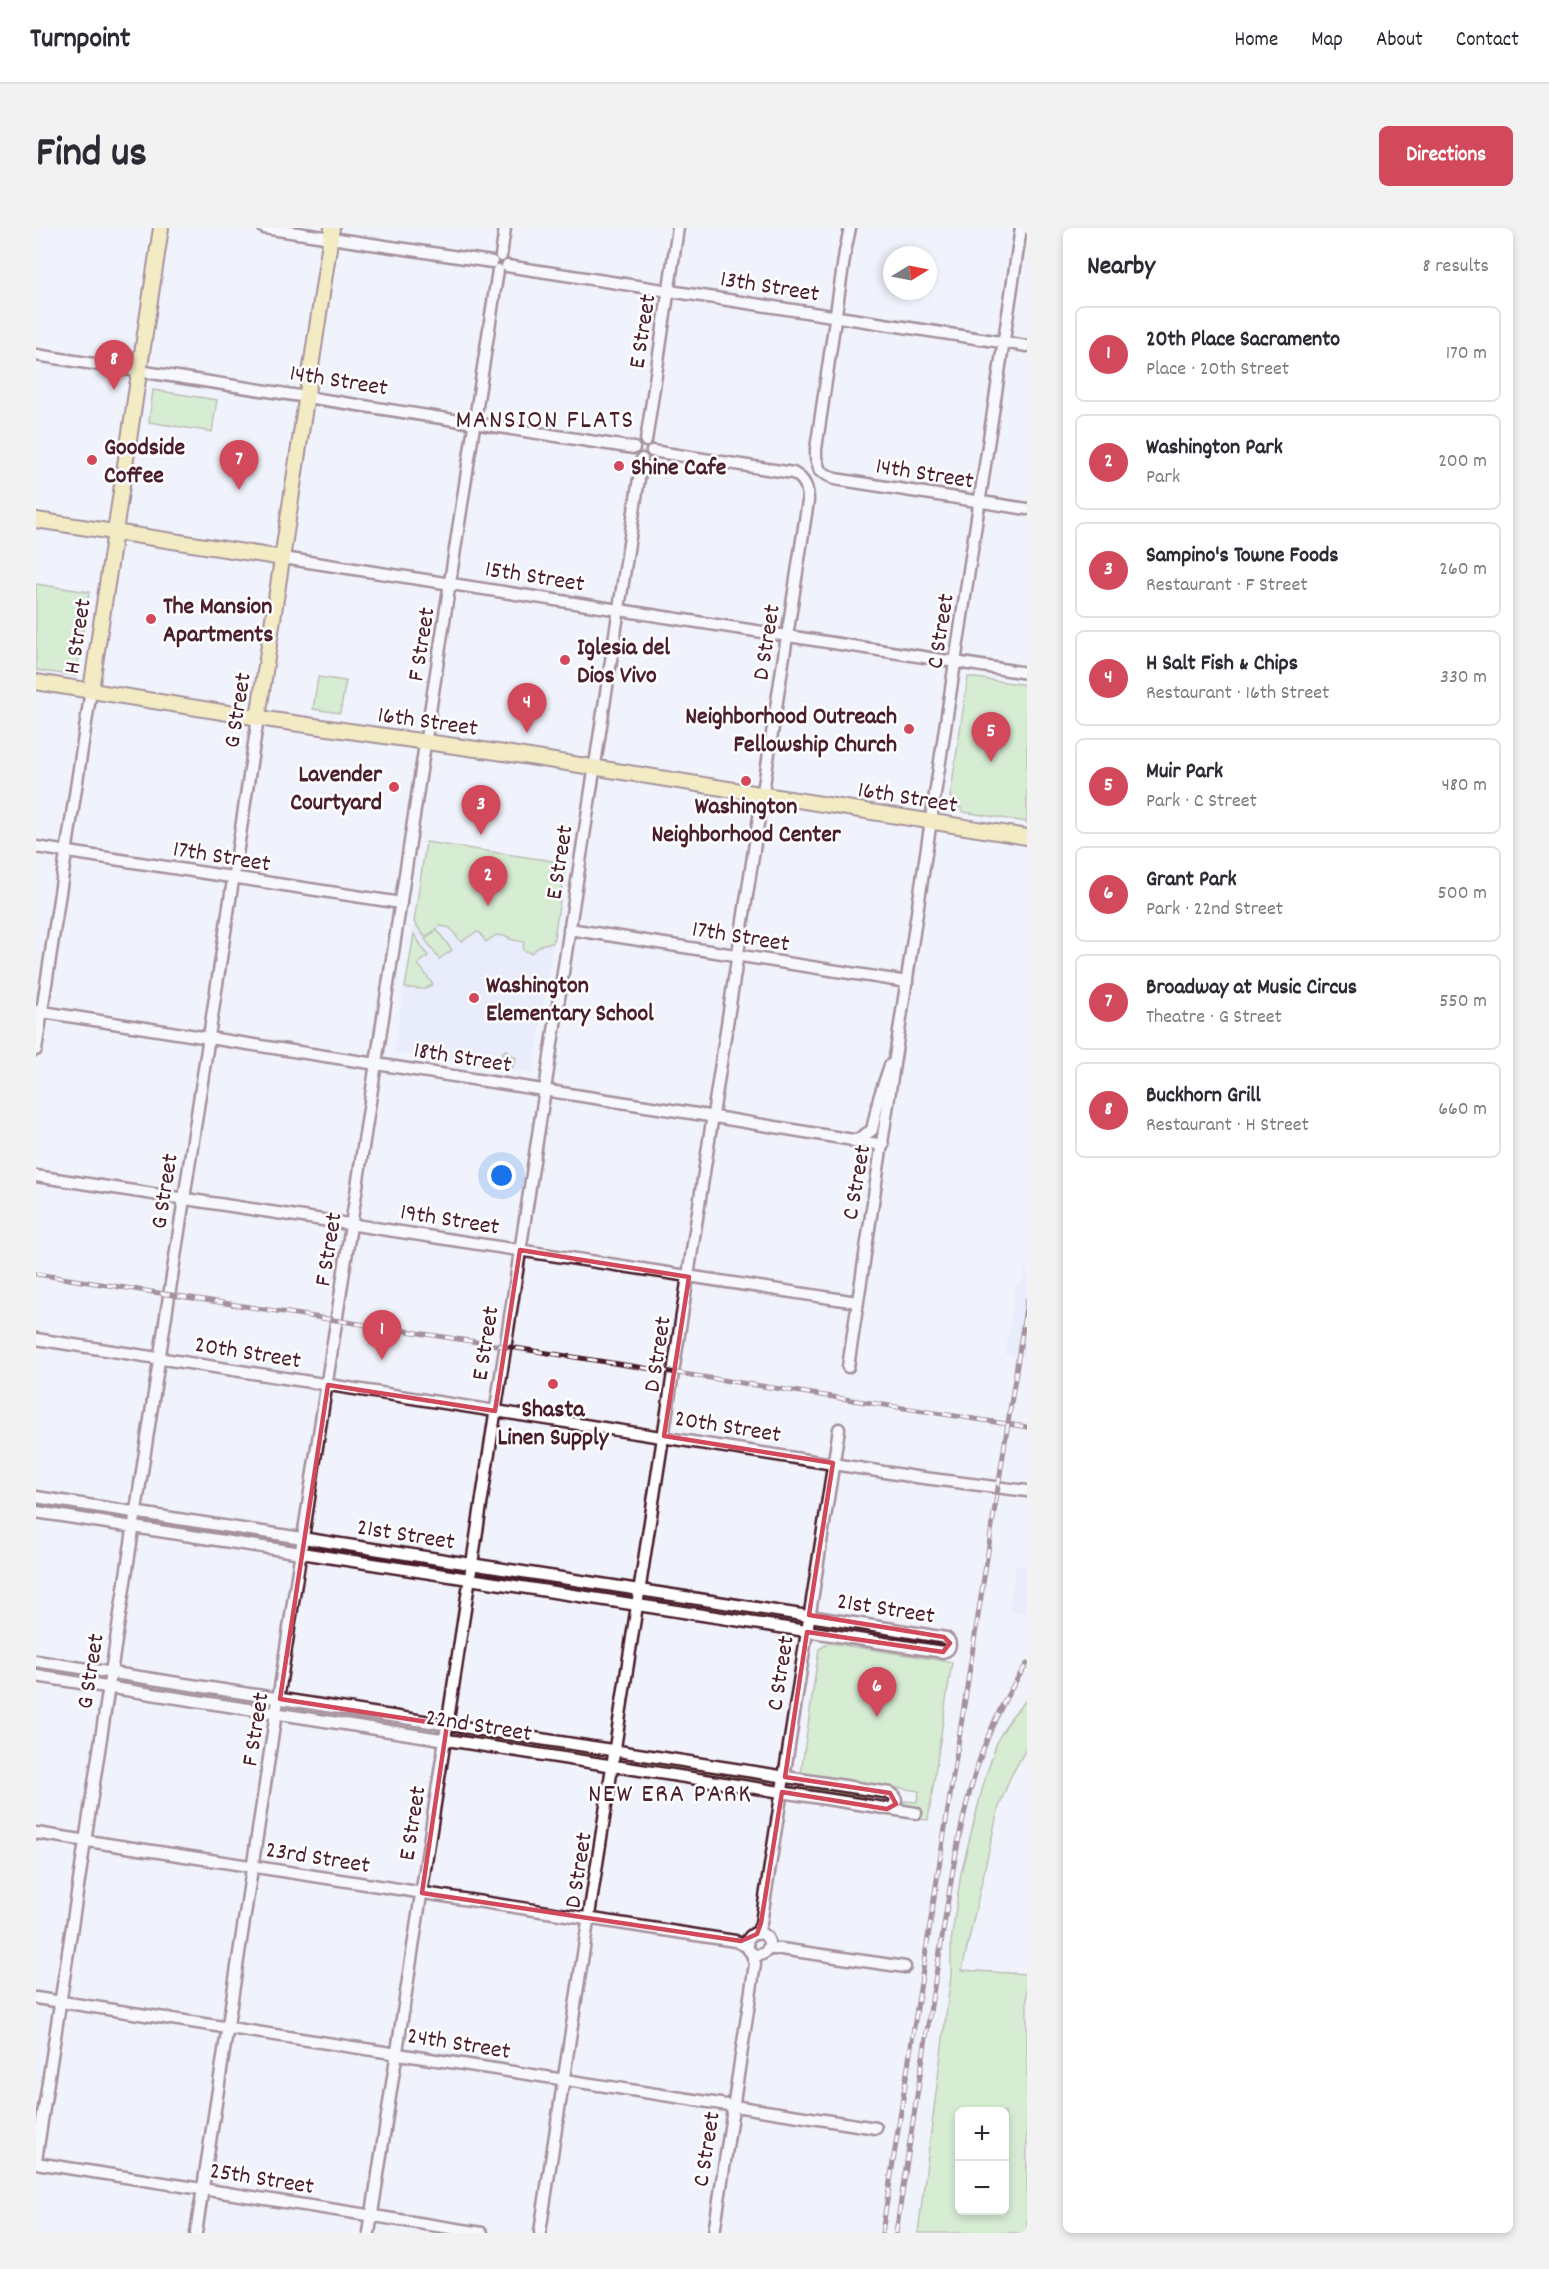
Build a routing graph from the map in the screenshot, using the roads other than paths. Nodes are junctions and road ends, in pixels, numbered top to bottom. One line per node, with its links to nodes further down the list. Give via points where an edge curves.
1 (161, 228): 14 (main road, H Street)
2 (264, 228): 7 (street, 13th Street)
3 (505, 228): 8 (street, F Street)
4 (678, 228): 9 (street, E Street)
5 (850, 228): 10 (street)
6 (1021, 228): 11 (street, C Street)
7 (332, 233): 8 (street, 13th Street); 15 (main road, G Street)
8 (499, 264): 9 (street, 13th Street); 16 (street, F Street)
9 (668, 291): 10 (street, 13th Street); 17 (street, E Street)
10 (835, 316): 11 (street, 13th Street); 20 (street, 14th Street, via 816,449 820,471 835,479)
11 (1004, 342): 12 (street, 13th Street); 20 (street, C Street)
12 (1027, 346)
13 (36, 354): 14 (street, 14th Street)
14 (140, 370): 15 (street, 14th Street); 23 (main road, H Street)
15 (308, 396): 16 (street, 14th Street); 24 (main road, G Street)
16 (476, 422): 18 (street, 14th Street); 25 (street, F Street)
17 (649, 446): 18 (street, via 637,443); 19 (street, via 649,456); 27 (street, D Street, via 786,471 804,482 808,501)
18 (634, 448): 19 (street)
19 (642, 459): 26 (street, E Street)
20 (980, 502): 21 (street, 14th Street); 28 (street, C Street)
21 (1027, 509)
22 (36, 520): 23 (main road, 15th Street)
23 (115, 531): 24 (main road, 15th Street); 31 (main road, H Street)
24 (283, 558): 25 (street, 15th Street); 32 (main road, G Street)
25 (450, 585): 26 (street, 15th Street); 33 (street, F Street)
26 (618, 611): 27 (street, 15th Street); 34 (street, E Street)
27 (788, 637): 28 (street, 15th Street); 35 (street, D Street)
28 (956, 662): 29 (street, 15th Street); 36 (street, C Street)
29 (1027, 673)
30 (36, 682): 31 (main road, 16th Street)
31 (91, 690): 32 (main road, 16th Street); 39 (street, H Street)
32 (258, 718): 33 (main road, 16th Street); 40 (street, G Street)
33 (425, 743): 34 (main road, 16th Street); 41 (street, F Street)
34 (593, 768): 35 (main road, 16th Street); 42 (street, E Street)
35 (763, 796): 36 (main road, 16th Street); 43 (street, D Street)
36 (932, 822): 37 (main road, 16th Street); 44 (street, C Street)
37 (1027, 837)
38 (36, 847): 39 (street, 17th Street)
39 (66, 852): 40 (street, 17th Street); 45 (street, H Street)
40 (234, 878): 41 (street, 17th Street); 46 (street, G Street)
41 (401, 903): 49 (street, F Street)
42 (569, 929): 43 (street, 17th Street); 50 (street, E Street)
43 (737, 956): 44 (street, 17th Street); 51 (street, D Street)
44 (907, 982): 47 (street, C Street)
45 (39, 1012): 46 (street, 18th Street); 48 (street, H Street)
46 (209, 1037): 49 (street, 18th Street); 55 (street, G Street)
47 (899, 1041): 52 (street, C Street, via 872,1130); 53 (street, C Street)
48 (36, 1050)
49 (377, 1064): 50 (street, 18th Street); 56 (street, F Street)
50 (544, 1090): 51 (street, 18th Street); 57 (street, E Street)
51 (714, 1117): 52 (street, 18th Street); 58 (street, D Street)
52 (854, 1142): 53 (street, 18th Street)
53 (883, 1145): 59 (street, C Street)
54 (36, 1176): 55 (street, 19th Street)
55 (184, 1198): 56 (street, 19th Street); 61 (street, G Street)
56 (352, 1224): 57 (street, 19th Street); 63 (street, F Street)
57 (520, 1250): 58 (street, 19th Street); 64 (street, E Street)
58 (689, 1277): 59 (street, 19th Street); 66 (street, D Street)
59 (857, 1302): 62 (street, C Street)
60 (36, 1339): 61 (street, 20th Street)
61 (160, 1359): 63 (street, 20th Street); 71 (street, G Street)
62 (848, 1366)
63 (328, 1385): 64 (street, 20th Street); 73 (street, F Street)
64 (495, 1411): 66 (street, 20th Street); 75 (street, E Street)
65 (838, 1429): 67 (street, C Street)
66 (664, 1436): 67 (street, 20th Street); 77 (street, D Street)
67 (833, 1463): 68 (street, 20th Street); 79 (street, C Street)
68 (1027, 1491)
69 (36, 1497): 71 (street, 21st Street)
70 (36, 1512): 72 (street, 21st Street)
71 (136, 1512): 72 (street, G Street); 73 (street, 21st Street)
72 (134, 1526): 74 (street, 21st Street); 84 (street, G Street)
73 (304, 1538): 74 (street, F Street); 75 (street, 21st Street)
74 (302, 1552): 76 (street, 21st Street); 87 (street, F Street)
75 (472, 1564): 76 (street, E Street); 77 (street, 21st Street)
76 (470, 1579): 78 (street, 21st Street); 89 (street, E Street)
77 (641, 1590): 78 (street, D Street); 79 (street, 21st Street)
78 (639, 1605): 81 (street, 21st Street); 91 (street, D Street)
79 (809, 1616): 80 (street, 21st Street); 81 (street, C Street)
80 (893, 1629): 82 (street); 82 (street, 21st Street, via 946,1638 950,1646 943,1652)
81 (807, 1632): 82 (street, 21st Street); 93 (street, C Street)
82 (890, 1644)
83 (36, 1661): 84 (street, 22nd Street)
84 (111, 1672): 86 (street, G Street); 87 (street, 22nd Street)
85 (36, 1676): 86 (street, 22nd Street)
86 (109, 1688): 88 (street, 22nd Street); 98 (street, G Street)
87 (280, 1699): 88 (street, F Street); 89 (street, 22nd Street)
88 (277, 1714): 90 (street, 22nd Street); 99 (street, F Street)
89 (447, 1725): 90 (street, E Street); 91 (street, 22nd Street)
90 (445, 1740): 92 (street, 22nd Street); 100 (street, E Street)
91 (616, 1750): 92 (street, D Street); 93 (street, 22nd Street)
92 (614, 1766): 94 (street, 22nd Street); 101 (street, D Street)
93 (785, 1777): 94 (street, C Street); 95 (street, 22nd Street, via 890,1793 896,1804)
94 (782, 1792): 95 (street, 22nd Street); 102 (street, C Street)
95 (887, 1809): 96 (street, 22nd Street)
96 (916, 1813)
97 (36, 1833): 98 (street, 23rd Street)
98 (86, 1841): 99 (street, 23rd Street); 105 (street, G Street)
99 (254, 1867): 100 (street, 23rd Street); 106 (street, F Street)
100 (422, 1893): 101 (street, 23rd Street); 107 (street, E Street)
101 (590, 1920): 102 (street, 23rd Street); 108 (street, D Street)
102 (758, 1946): 103 (street, 23rd Street); 109 (street, C Street)
103 (905, 1967)
104 (36, 1998): 105 (street, 24th Street)
105 (61, 2002): 106 (street, 24th Street); 111 (street, G Street)
106 (229, 2027): 107 (street, 24th Street); 112 (street, F Street)
107 (398, 2054): 108 (street, 24th Street); 113 (street, E Street)
108 (565, 2080): 109 (street, 24th Street); 117 (street, D Street)
109 (733, 2106): 110 (street, 24th Street); 118 (street, C Street)
110 (876, 2128)
111 (36, 2161): 112 (street, 25th Street)
112 (203, 2189): 113 (street, 25th Street); 114 (street, F Street)
113 (372, 2215): 115 (street, E Street); 116 (street, 25th Street)
114 (196, 2233)
115 (369, 2233)
116 (482, 2233)
117 (540, 2233)
118 (714, 2233)

